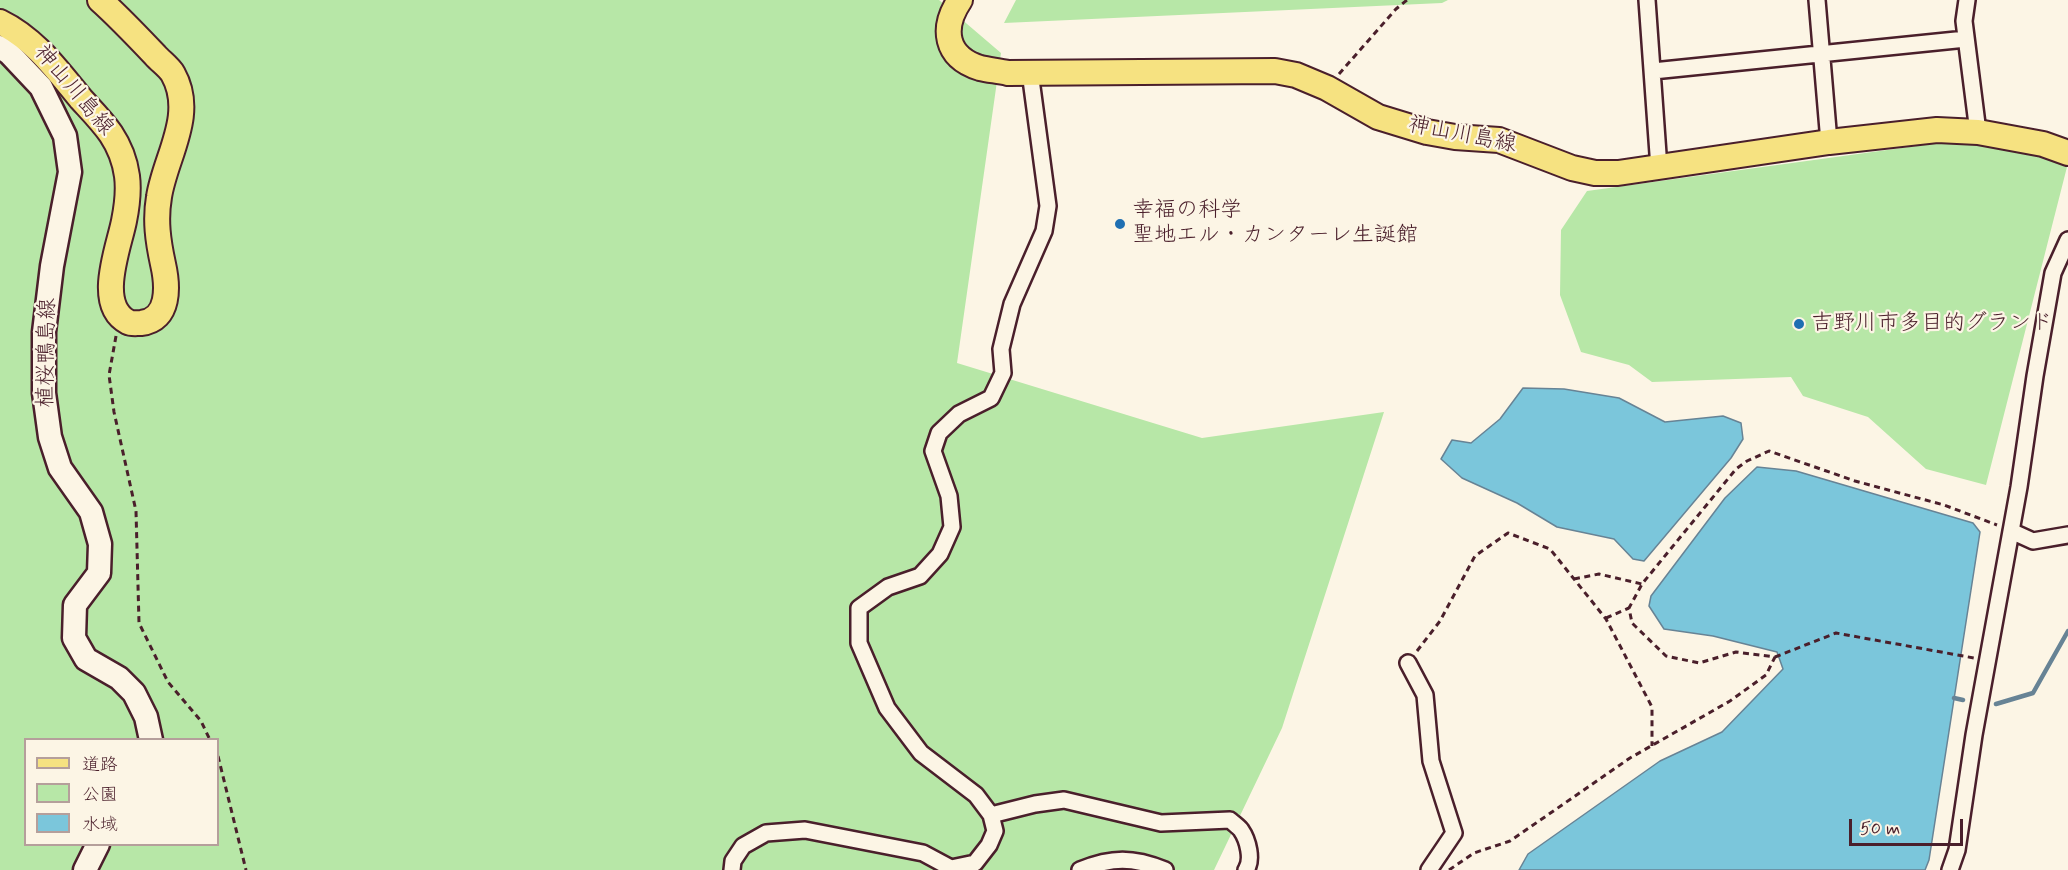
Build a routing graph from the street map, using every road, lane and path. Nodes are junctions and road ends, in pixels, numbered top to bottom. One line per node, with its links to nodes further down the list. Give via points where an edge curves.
1 (100, 0): 19 (main road, via 173,74 180,95 178,136 163,177 156,217 165,273 163,310 149,322 131,324)
2 (960, 0): 12 (main road, 神山川島線, via 949,19 948,35 953,49 979,67 1008,73)
3 (1407, 0): 13 (path)
4 (1647, 0): 11 (street)
5 (1816, 0): 10 (street)
6 (1967, 0): 8 (street)
7 (0, 22): 19 (main road, 神山川島線, via 30,41 47,58 111,134 122,154 128,201 111,284 113,303)
8 (1966, 39): 10 (street); 14 (street)
9 (0, 47): 29 (main road, 植桜鴨島線, via 41,87 65,136 70,172 45,321 44,393 50,437 60,468 91,512 100,544 99,573 75,605 74,638 86,659 134,693)
10 (1820, 55): 11 (street); 15 (street)
11 (1653, 70): 17 (street)
12 (1030, 72): 13 (main road, 神山川島線, via 1275,71); 33 (street, via 1048,206 1044,231 1012,304 1001,349 1003,373 991,398 959,414 939,433 933,452 949,496 952,527 940,554 920,576 888,587 859,608 859,643 887,708 921,753 976,795)
13 (1327, 88): 17 (main road, 神山川島線, via 1378,117 1427,132 1500,140 1595,174)
14 (1978, 132): 15 (main road, 神山川島線, via 1937,130); 16 (main road, 神山川島線, via 2043,144)
15 (1829, 142): 17 (main road, 神山川島線)
16 (2068, 153)
17 (1659, 168)
18 (2068, 240): 20 (street, via 2054,273)
19 (120, 317): 30 (path, via 109,375 135,511 139,622 168,682 201,721)
20 (2011, 531): 21 (street, via 2033,541); 23 (path, via 1944,505 1855,481 1769,451 1736,469); 27 (street)
21 (2068, 535)
22 (1574, 579): 23 (path, via 1599,574); 25 (path); 28 (path, via 1550,549 1508,533 1475,556 1440,621)
23 (1642, 584): 24 (path)
24 (1629, 608): 25 (path); 26 (path, via 1632,623 1666,656 1699,663 1736,652)
25 (1605, 619): 31 (path, via 1652,707)
26 (1774, 657): 27 (path, via 1836,633); 31 (path, via 1766,675 1730,701)
27 (1987, 661): 43 (street)
28 (1408, 663): 41 (street, via 1425,695 1431,761 1454,833)
29 (151, 738)
30 (209, 738)
31 (1652, 746): 42 (path, via 1510,841 1474,853)
32 (219, 760): 36 (path)
33 (992, 815): 37 (street, via 994,831 989,845 975,863 967,865 951,868 923,853 805,830 766,833 743,846); 40 (street, via 1064,800 1161,823 1230,820 1241,830 1248,848)
34 (97, 846): 35 (main road)
35 (85, 870)
36 (246, 870)
37 (732, 870)
38 (1080, 870): 39 (street, via 1122,859)
39 (1165, 870)
40 (1246, 870)
41 (1429, 870)
42 (1449, 870)
43 (1950, 870)

